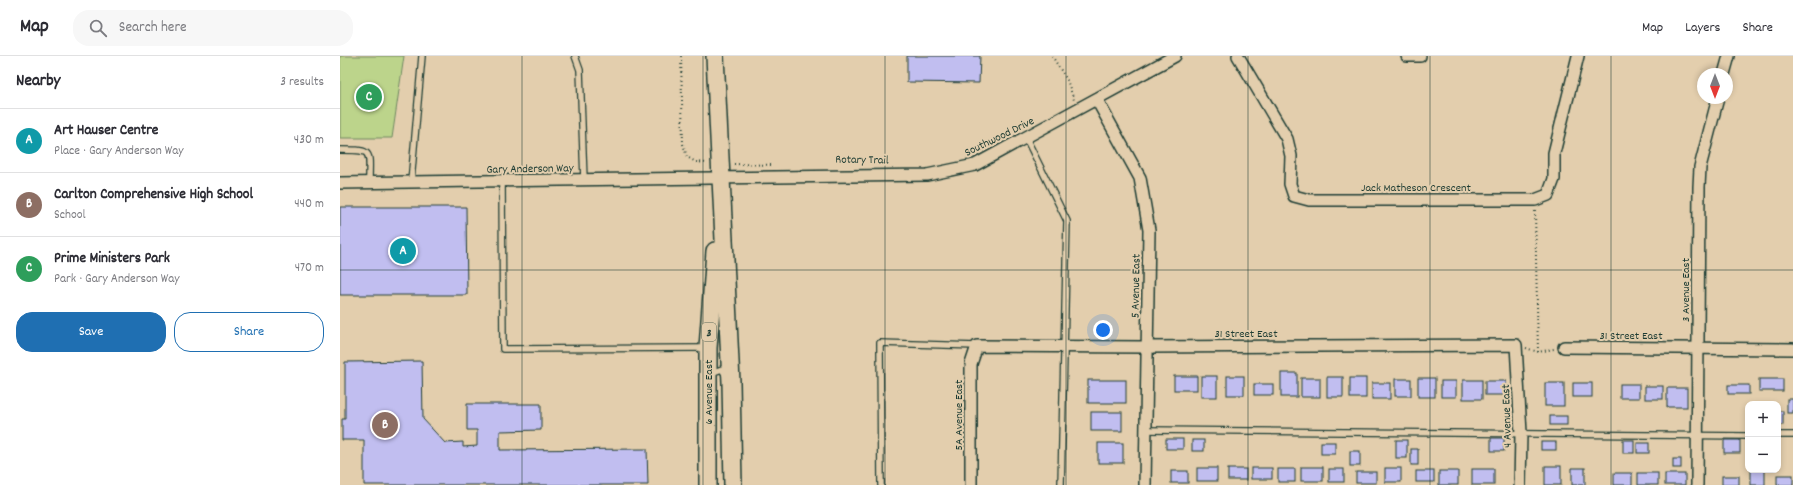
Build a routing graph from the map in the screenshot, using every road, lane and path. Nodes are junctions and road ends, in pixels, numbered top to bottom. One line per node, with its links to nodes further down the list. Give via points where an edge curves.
1 (422, 56): 27 (lane)
2 (575, 56): 23 (lane, via 580,70)
3 (681, 56): 19 (path, via 683,144 687,157 696,162)
4 (714, 56): 22 (main road, 6 Avenue East / 3)
5 (1052, 56): 15 (path, via 1067,80)
6 (1175, 56): 12 (street, Southwood Drive)
7 (1238, 56): 28 (street, Jack Matheson Crescent, via 1287,139 1291,156 1290,184 1294,196 1309,200)
8 (1407, 56): 9 (street)
9 (1420, 56)
10 (1578, 56): 28 (street, via 1554,153 1554,179 1548,195)
11 (1729, 56): 13 (street)
12 (1158, 60): 14 (street, Southwood Drive)
13 (1726, 68)
14 (1097, 100): 17 (street, Southwood Drive); 32 (street, 5 Avenue East, via 1140,178 1149,230)
15 (1074, 101)
16 (1717, 104): 35 (street, 3 Avenue East, via 1700,173)
17 (1026, 138): 22 (street, Southwood Drive, via 975,164 926,175); 31 (lane, via 1067,221)
18 (340, 150): 26 (lane, via 367,152)
19 (710, 163)
20 (730, 164): 21 (path)
21 (777, 165)
22 (720, 179): 23 (street, Gary Anderson Way); 33 (main road, 6 Avenue East / 3); 38 (main road, 6 Avenue East / 3)
23 (584, 180): 24 (street, Gary Anderson Way)
24 (502, 181): 27 (street, Gary Anderson Way); 33 (lane, via 503,348)
25 (340, 182): 26 (street, Gary Anderson Way)
26 (369, 182): 27 (street, Gary Anderson Way)
27 (411, 182)
28 (1535, 200): 34 (path, via 1538,352)
29 (1516, 345): 32 (street, 31 Street East); 40 (street, 4 Avenue East)
30 (977, 346): 31 (street, 31 Street East); 47 (lane, via 880,343); 48 (street, 5A Avenue East, via 971,364)
31 (1064, 346): 32 (street, 31 Street East); 49 (lane)
32 (1147, 347): 39 (street, 5 Avenue East)
33 (708, 348): 37 (main road, 6 Avenue East / 3)
34 (1564, 348): 35 (street, 31 Street East)
35 (1698, 348): 36 (street, 31 Street East); 43 (street, 3 Avenue East)
36 (1793, 349)
37 (709, 374): 38 (lane, via 722,369); 45 (main road, 6 Avenue East / 3)
38 (732, 382): 46 (main road, 6 Avenue East / 3)
39 (1146, 430): 40 (lane); 50 (street, 5 Avenue East)
40 (1521, 433): 43 (lane); 51 (street, 4 Avenue East)
41 (1781, 435): 42 (lane)
42 (1793, 435)
43 (1697, 436): 44 (lane); 52 (street, 3 Avenue East)
44 (1745, 436)
45 (708, 485)
46 (732, 485)
47 (881, 485)
48 (971, 485)
49 (1061, 485)
50 (1146, 485)
51 (1520, 485)
52 (1697, 485)

